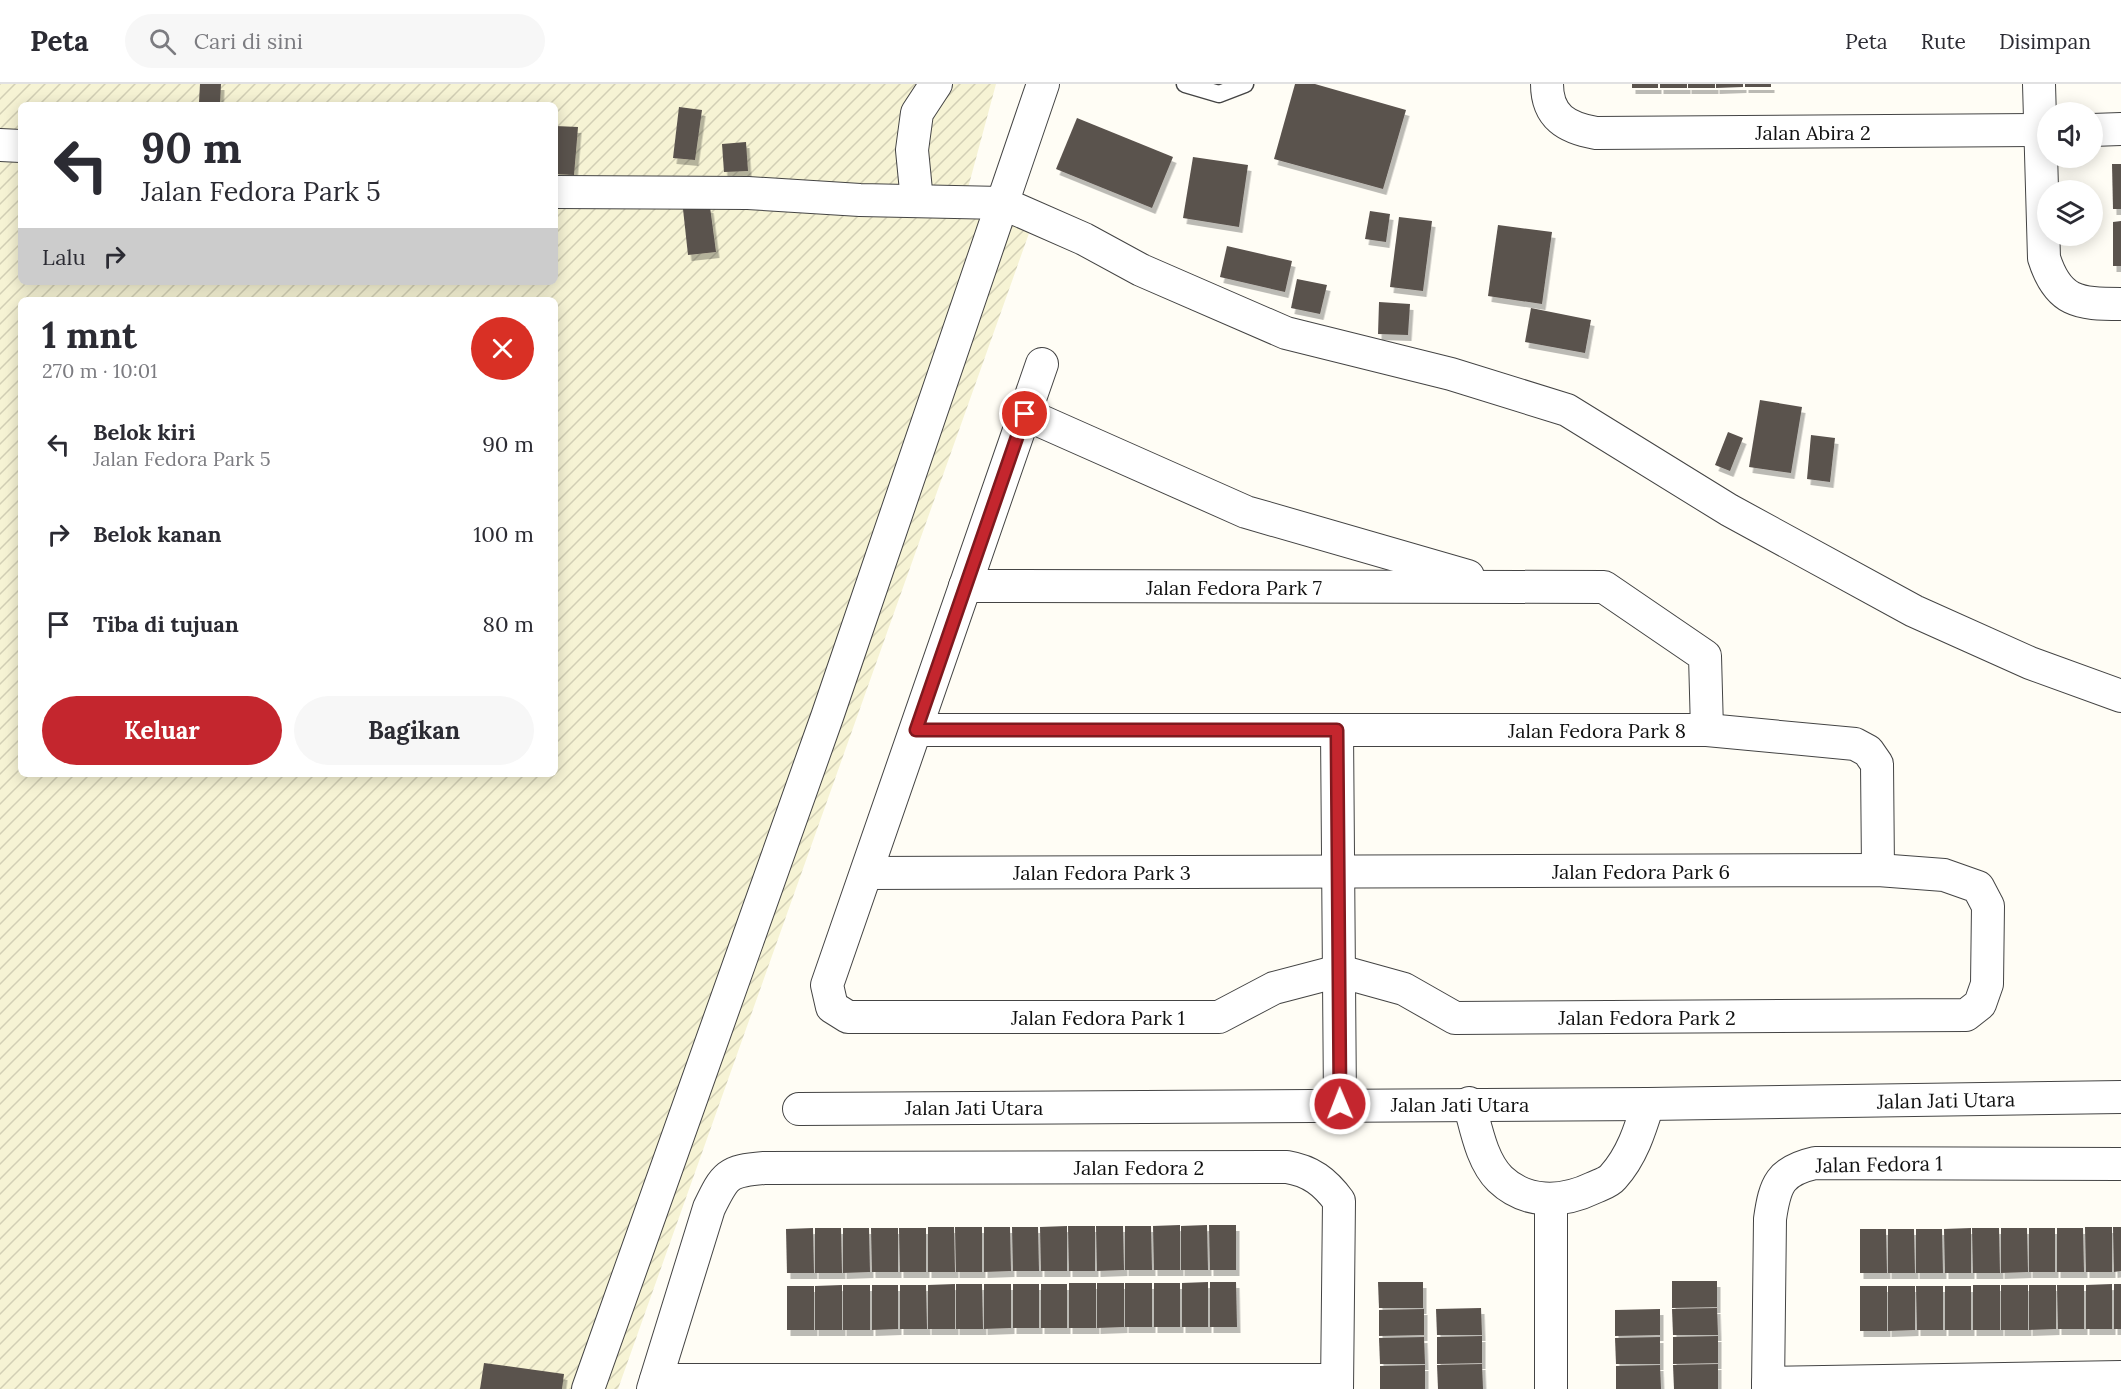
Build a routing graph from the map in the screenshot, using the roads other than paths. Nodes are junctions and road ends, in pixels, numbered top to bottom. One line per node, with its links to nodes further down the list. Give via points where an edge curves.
1 (936, 84): 15 (street, via 917,113 912,150)
2 (1043, 84): 16 (street)
3 (1185, 84): 4 (lane, via 1219,94)
4 (1245, 84)
5 (1547, 84): 10 (street, Jalan Abira 2, via 1549,105 1561,122 1596,133)
6 (2039, 84): 7 (street)
7 (2041, 102)
8 (2103, 129): 9 (street)
9 (2121, 129)
10 (2037, 130)
11 (0, 145): 12 (street)
12 (18, 146)
13 (2043, 168): 17 (street, via 2044,258 2054,284 2078,302)
14 (558, 192): 15 (street)
15 (917, 201): 16 (street)
16 (1002, 203): 22 (street, via 1084,239 1141,270 1286,333 1451,374 1568,410 1729,510 1914,611 2030,663); 42 (street, via 823,728)
17 (2121, 304)
18 (1042, 364): 19 (street)
19 (1025, 414): 20 (street); 21 (street, Jalan Fedora Park 7, via 1246,512)
20 (965, 586): 21 (street, Jalan Fedora Park 7); 23 (street)
21 (1504, 587): 25 (street, Jalan Fedora Park 7, via 1604,587 1705,656)
22 (2121, 696)
23 (916, 730): 24 (street, Jalan Fedora Park 8); 28 (street)
24 (1337, 730): 25 (street, Jalan Fedora Park 8); 27 (street)
25 (1707, 730): 26 (street, Jalan Fedora Park 8, via 1855,744 1868,751 1877,764)
26 (1878, 870): 27 (street, Jalan Fedora Park 6); 30 (street, Jalan Fedora Park 6, via 1944,875 1978,887 1988,906 1987,984 1980,1004)
27 (1338, 872): 28 (street, Jalan Fedora Park 3); 29 (street)
28 (866, 873): 29 (street, Jalan Fedora Park 1, via 827,985 832,1007 848,1017 1219,1017 1274,988)
29 (1339, 971): 30 (street, Jalan Fedora Park 2, via 1404,989 1455,1018); 33 (street)
30 (1966, 1015)
31 (2121, 1097): 34 (street, Jalan Jati Utara)
32 (1469, 1103): 33 (street, Jalan Jati Utara); 34 (street, Jalan Jati Utara); 37 (street, via 1487,1161 1499,1178 1518,1193)
33 (1340, 1104): 35 (street, Jalan Jati Utara)
34 (1648, 1104): 37 (street, via 1638,1138 1611,1180 1577,1196)
35 (799, 1108)
36 (2121, 1164): 41 (street, Jalan Fedora 1, via 1815,1163 1798,1167 1780,1180 1770,1219)
37 (1551, 1200): 43 (street)
38 (2121, 1377): 41 (street)
39 (654, 1385): 40 (street); 40 (street, Jalan Fedora 2, via 709,1208 722,1181 739,1170 1287,1167 1306,1170 1328,1186 1338,1201)
40 (1337, 1385)
41 (1768, 1386)
42 (588, 1389)
43 (1551, 1389)

